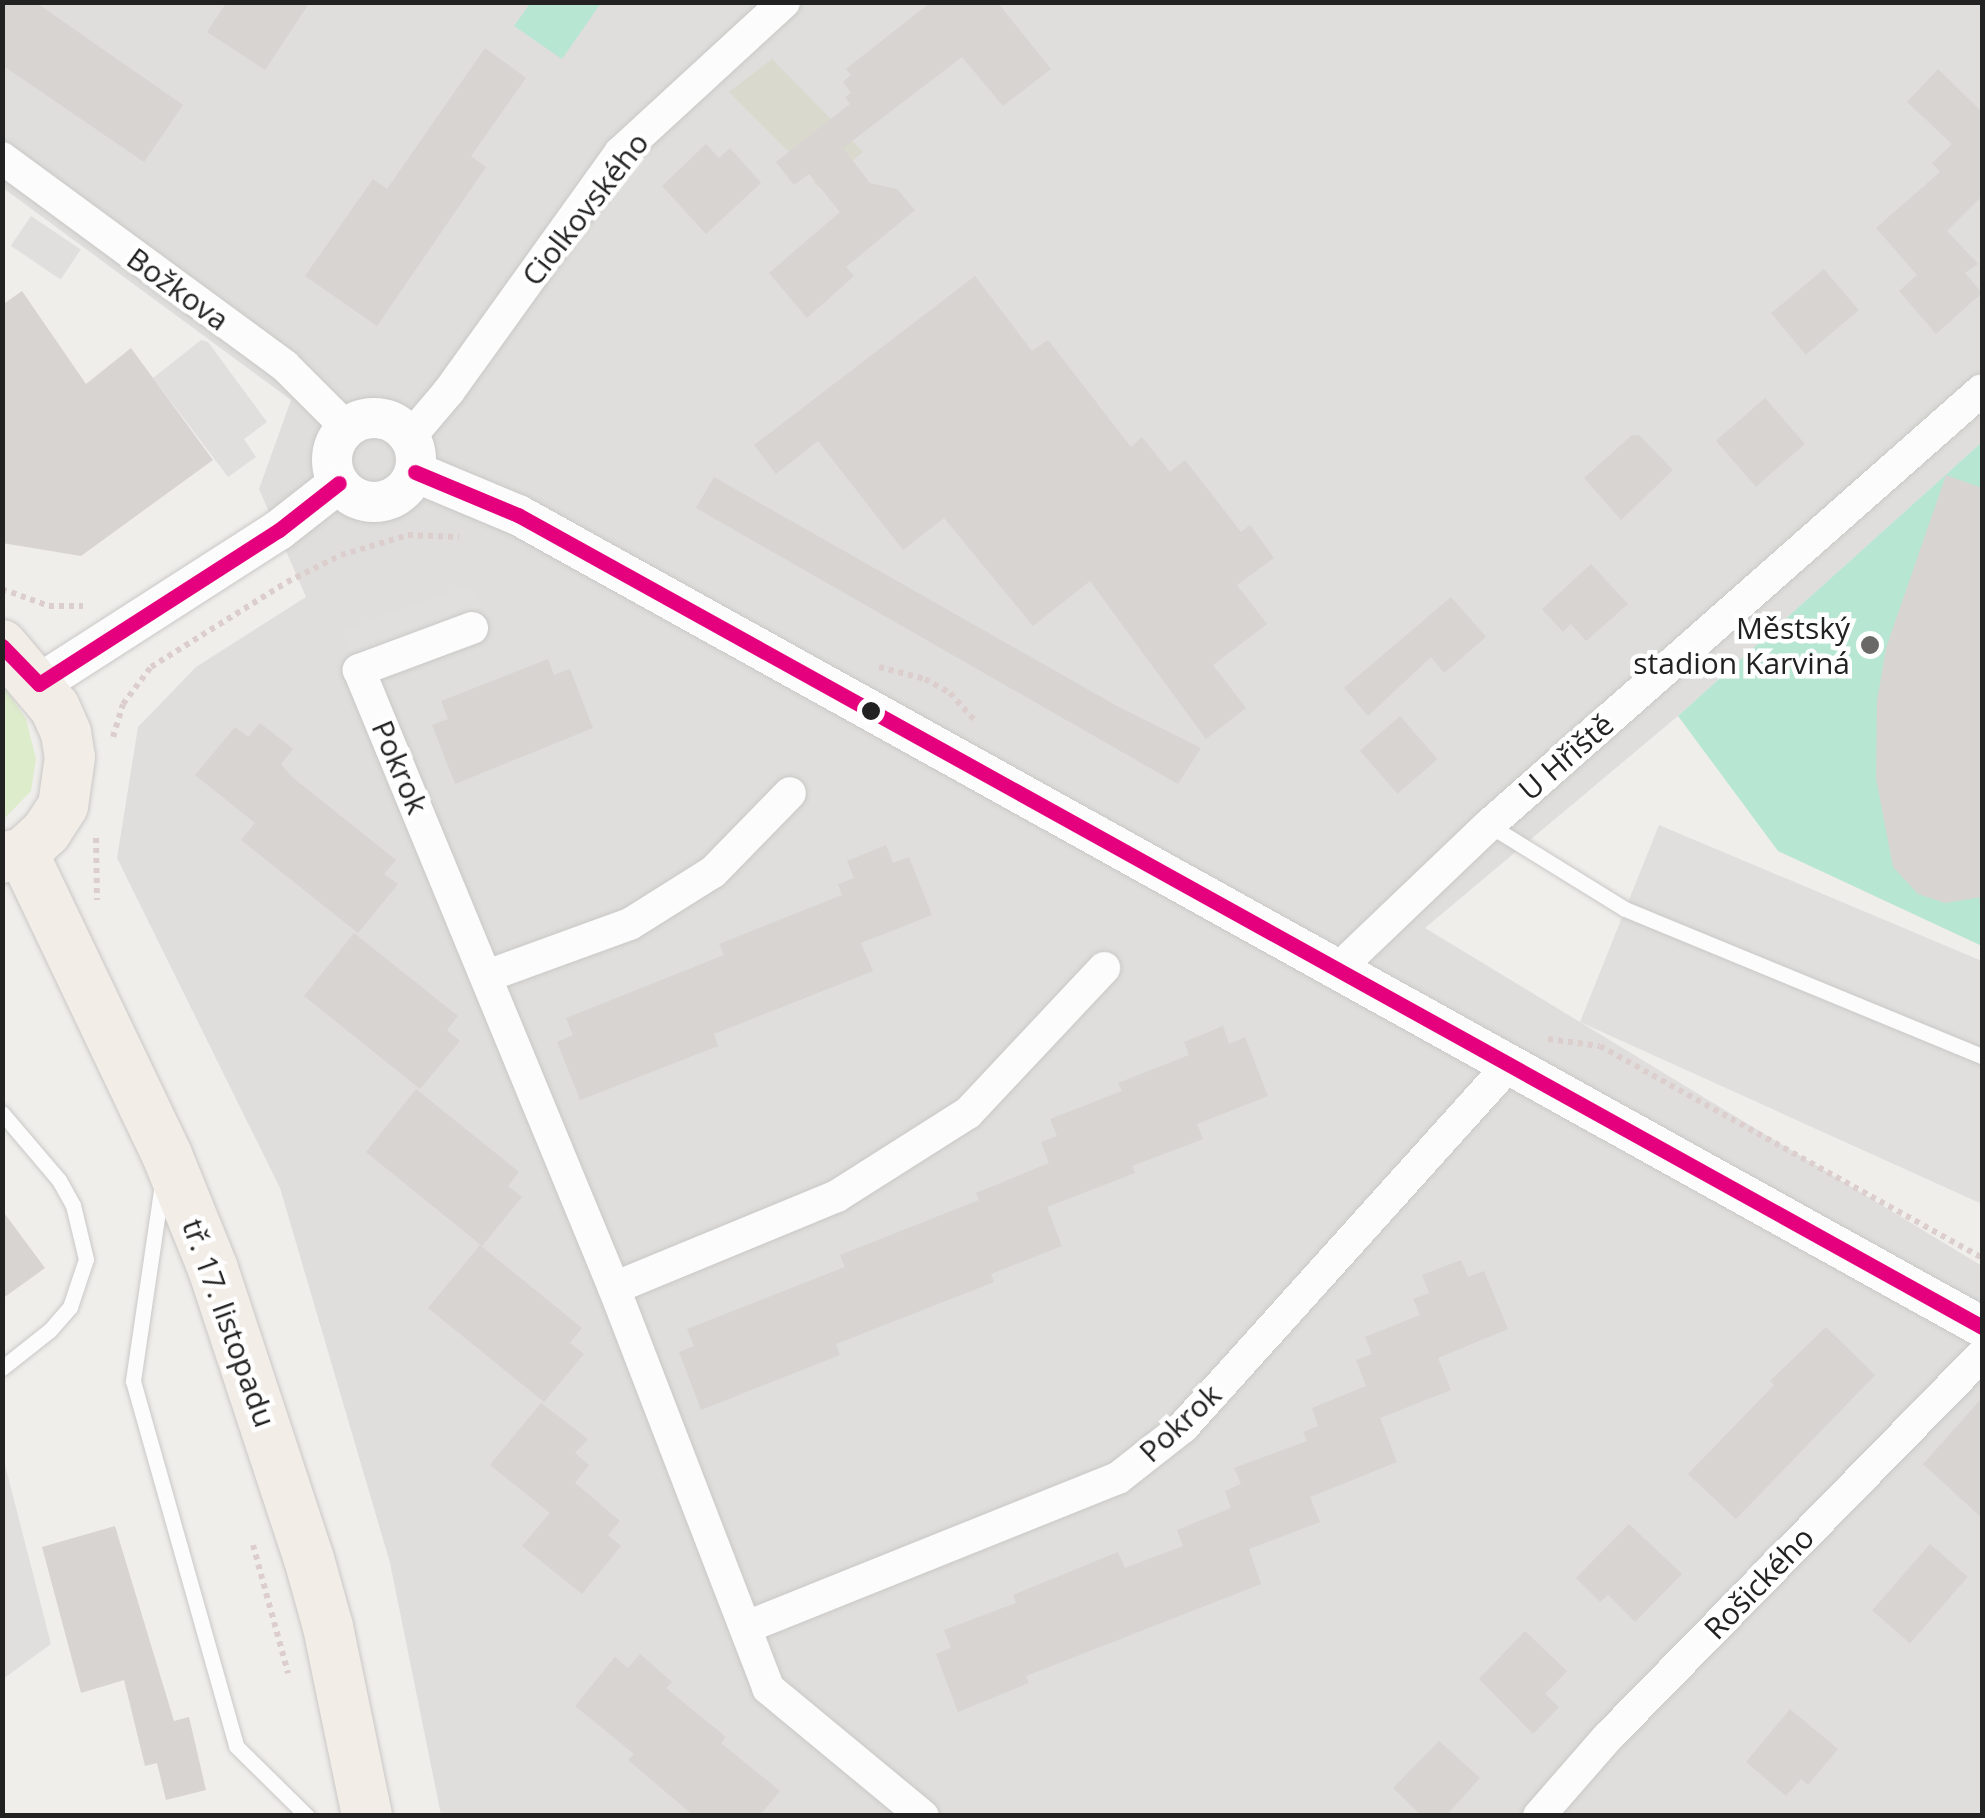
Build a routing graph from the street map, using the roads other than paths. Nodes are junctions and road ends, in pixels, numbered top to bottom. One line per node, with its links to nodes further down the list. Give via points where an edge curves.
1 (784, 2): 5 (street, Ciolkovského, via 620,153 449,391)
2 (2, 158): 4 (street, Božkova, via 285,366)
3 (1982, 390): 11 (street, U Hřiště)
4 (347, 428): 5 (street, via 380,418 402,428); 6 (street, via 332,460)
5 (412, 455): 6 (street, via 409,485 387,500 360,500); 14 (street)
6 (339, 483): 9 (street, via 279,530)
7 (472, 628): 15 (street, Pokrok, via 359,670)
8 (2, 645): 9 (main road)
9 (38, 684): 12 (main road, via 66,733 69,784 55,819)
10 (790, 793): 15 (street, via 713,872 630,924)
11 (1488, 825): 14 (street, U Hřiště); 16 (lane, via 1626,909)
12 (13, 856): 19 (main road, tř. 17. listopadu)
13 (1104, 968): 20 (street, via 968,1113 837,1196)
14 (1336, 972): 17 (street)
15 (487, 976): 20 (street, Pokrok)
16 (1982, 1056)
17 (1507, 1067): 21 (street); 24 (street, Pokrok, via 1183,1427 1118,1478)
18 (2, 1113): 23 (lane, via 59,1180 77,1216 86,1259 70,1307)
19 (167, 1156): 25 (lane, via 133,1380 236,1746); 26 (main road, tř. 17. listopadu, via 303,1541)
20 (614, 1288): 24 (street, Pokrok)
21 (1982, 1327)
22 (1982, 1354): 28 (street, Rošického, via 1608,1736)
23 (2, 1368)
24 (746, 1627): 27 (street, Pokrok, via 768,1688)
25 (308, 1816)
26 (367, 1816)
27 (923, 1816)
28 (1539, 1816)

